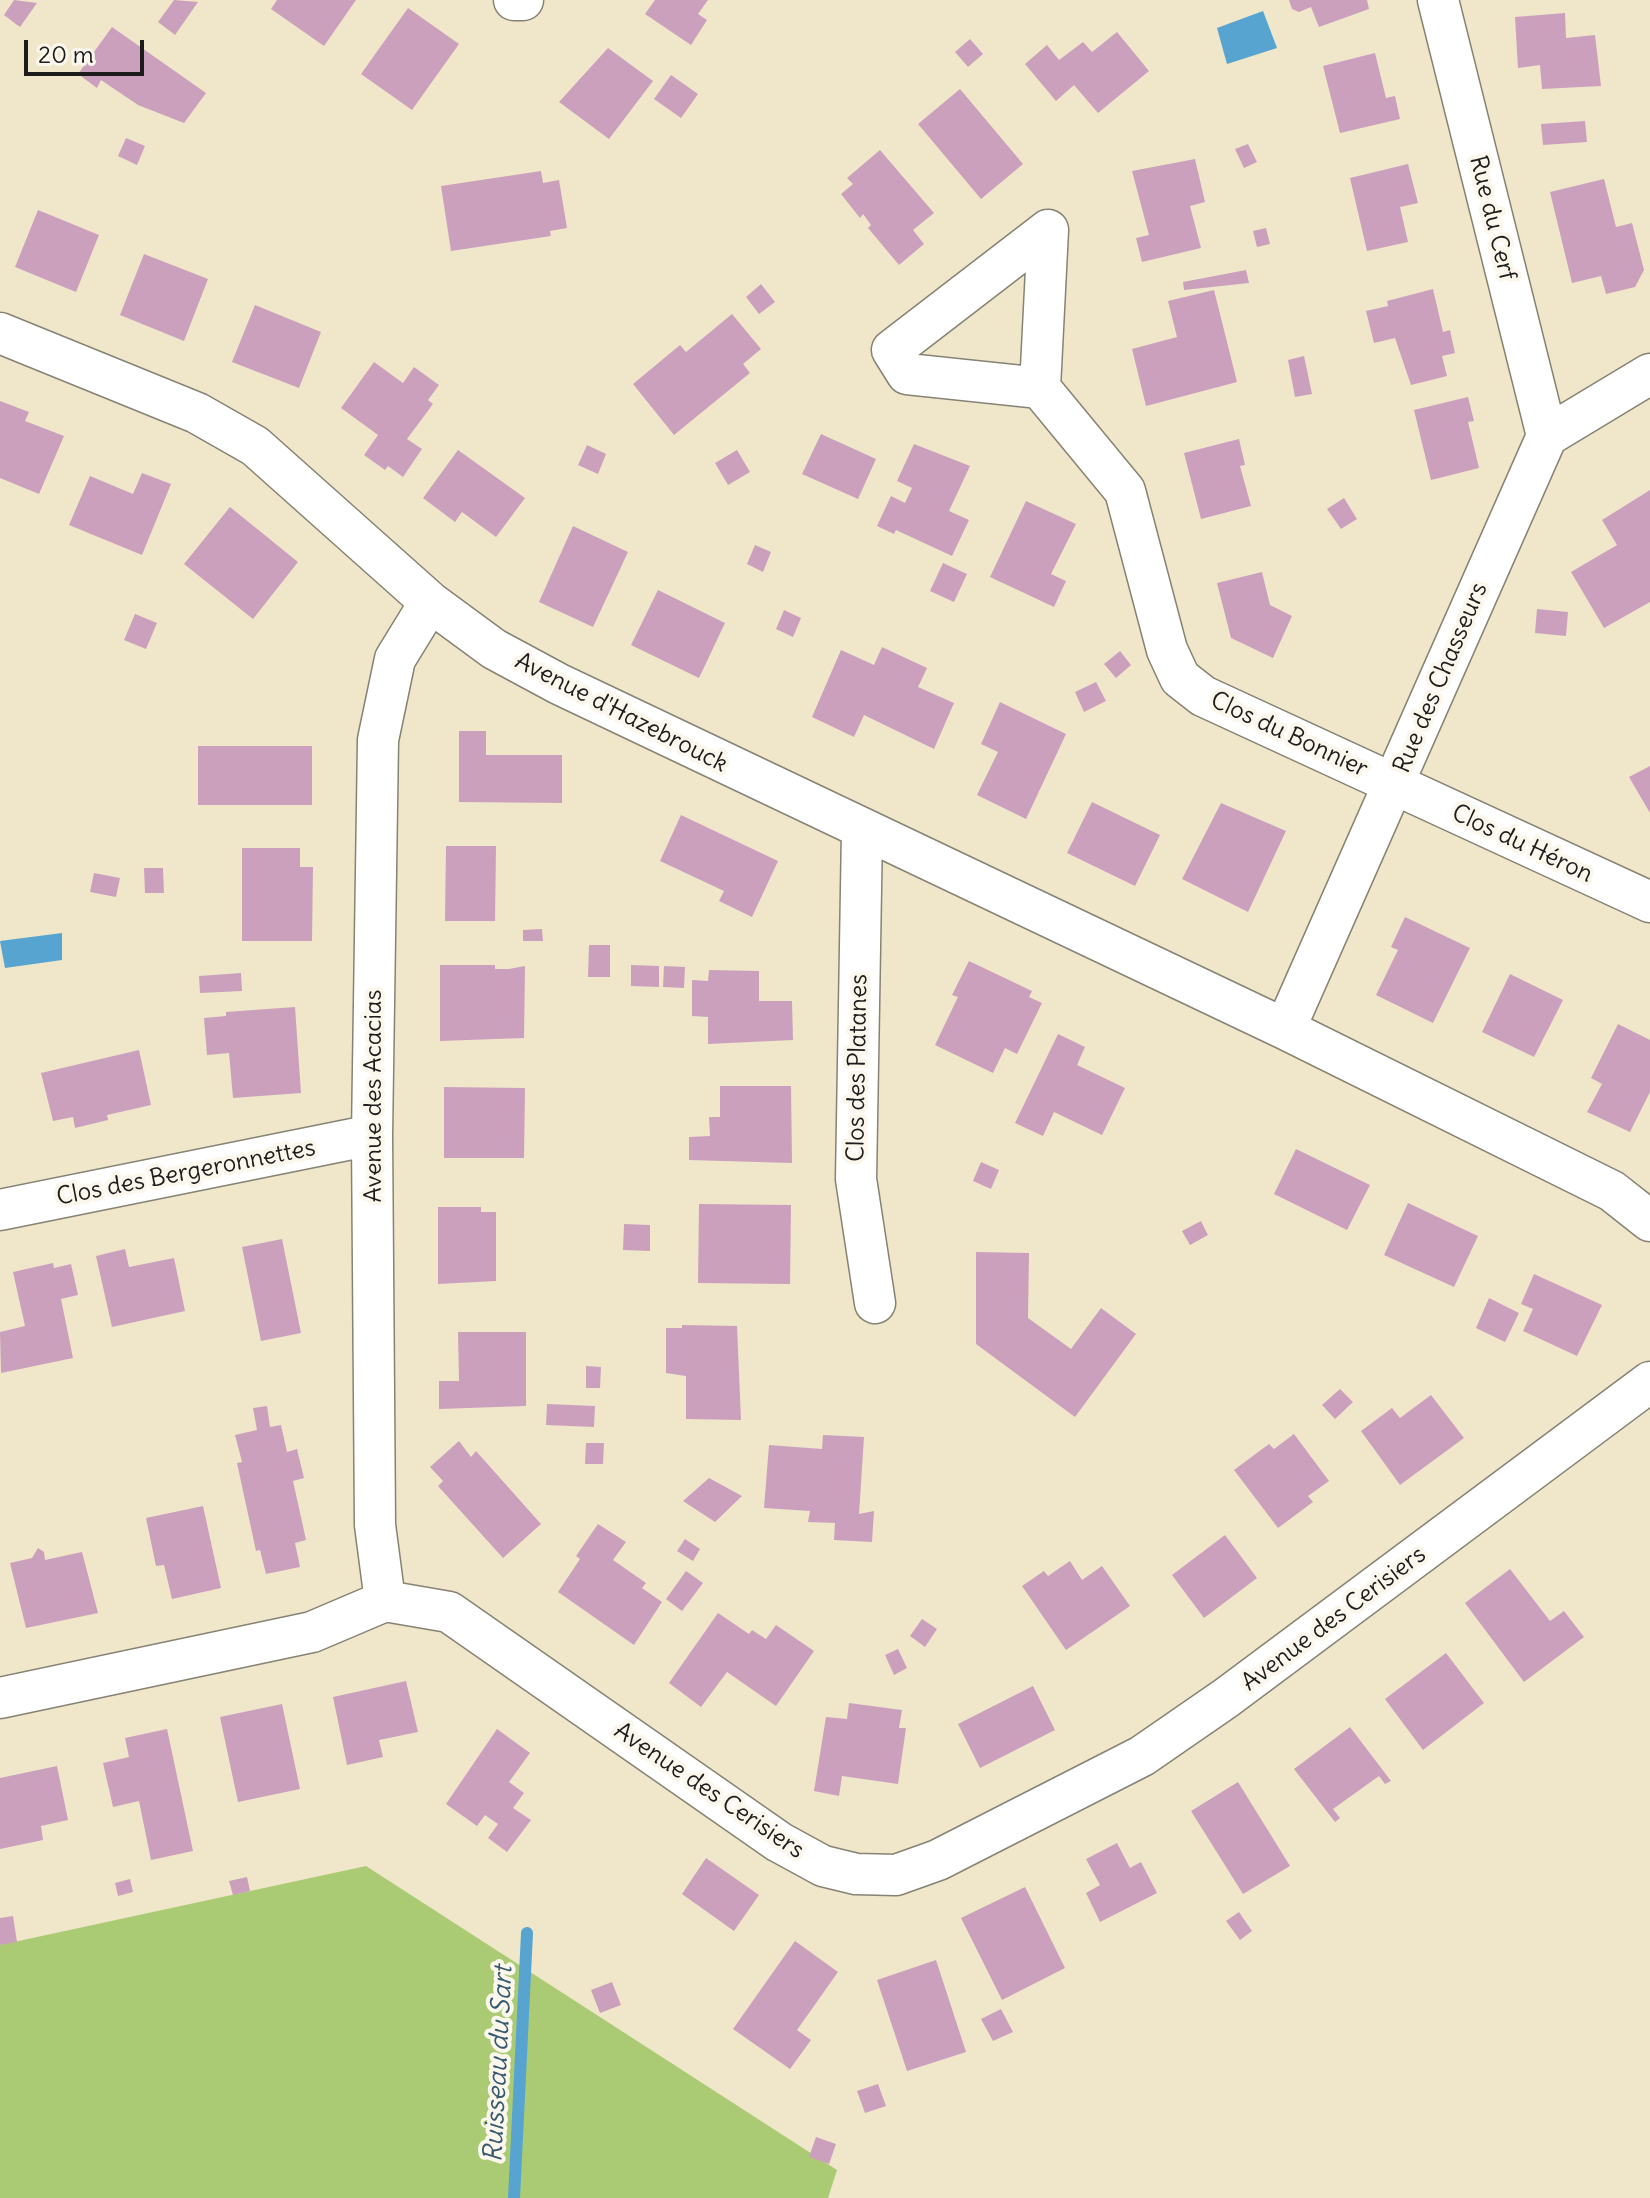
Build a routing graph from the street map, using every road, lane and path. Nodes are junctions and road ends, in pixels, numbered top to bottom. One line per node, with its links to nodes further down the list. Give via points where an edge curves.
1 (514, 0): 2 (street)
2 (523, 0)
3 (1438, 0): 7 (street, Rue du Cerf)
4 (0, 333): 8 (street, Avenue d'Hazebrouck, via 197,413 255,446)
5 (1650, 374): 7 (street)
6 (1040, 388): 6 (street, via 907,374 892,350 1048,230); 9 (street, Clos du Bonnier, via 1125,491 1167,650 1180,678 1203,696)
7 (1547, 436): 9 (street, Rue des Chasseurs)
8 (430, 602): 10 (street, Avenue d'Hazebrouck, via 494,649 559,684); 13 (street, Avenue des Acacias, via 395,659 378,740)
9 (1395, 784): 11 (street, Clos du Héron); 12 (street, Rue des Chasseurs)
10 (862, 831): 12 (street, Avenue d'Hazebrouck); 16 (street, Clos des Platanes, via 856,1179)
11 (1650, 902)
12 (1285, 1029): 15 (street, via 1612,1191)
13 (372, 1135): 14 (street, Clos des Bergeronnettes); 18 (street, Avenue des Acacias, via 375,1525)
14 (0, 1210)
15 (1650, 1221)
16 (875, 1303)
17 (1650, 1382): 18 (street, Avenue des Cerisiers, via 1142,1756 938,1860 896,1875 823,1866 779,1842 449,1612)
18 (385, 1601): 19 (street, via 312,1632)
19 (0, 1698)

